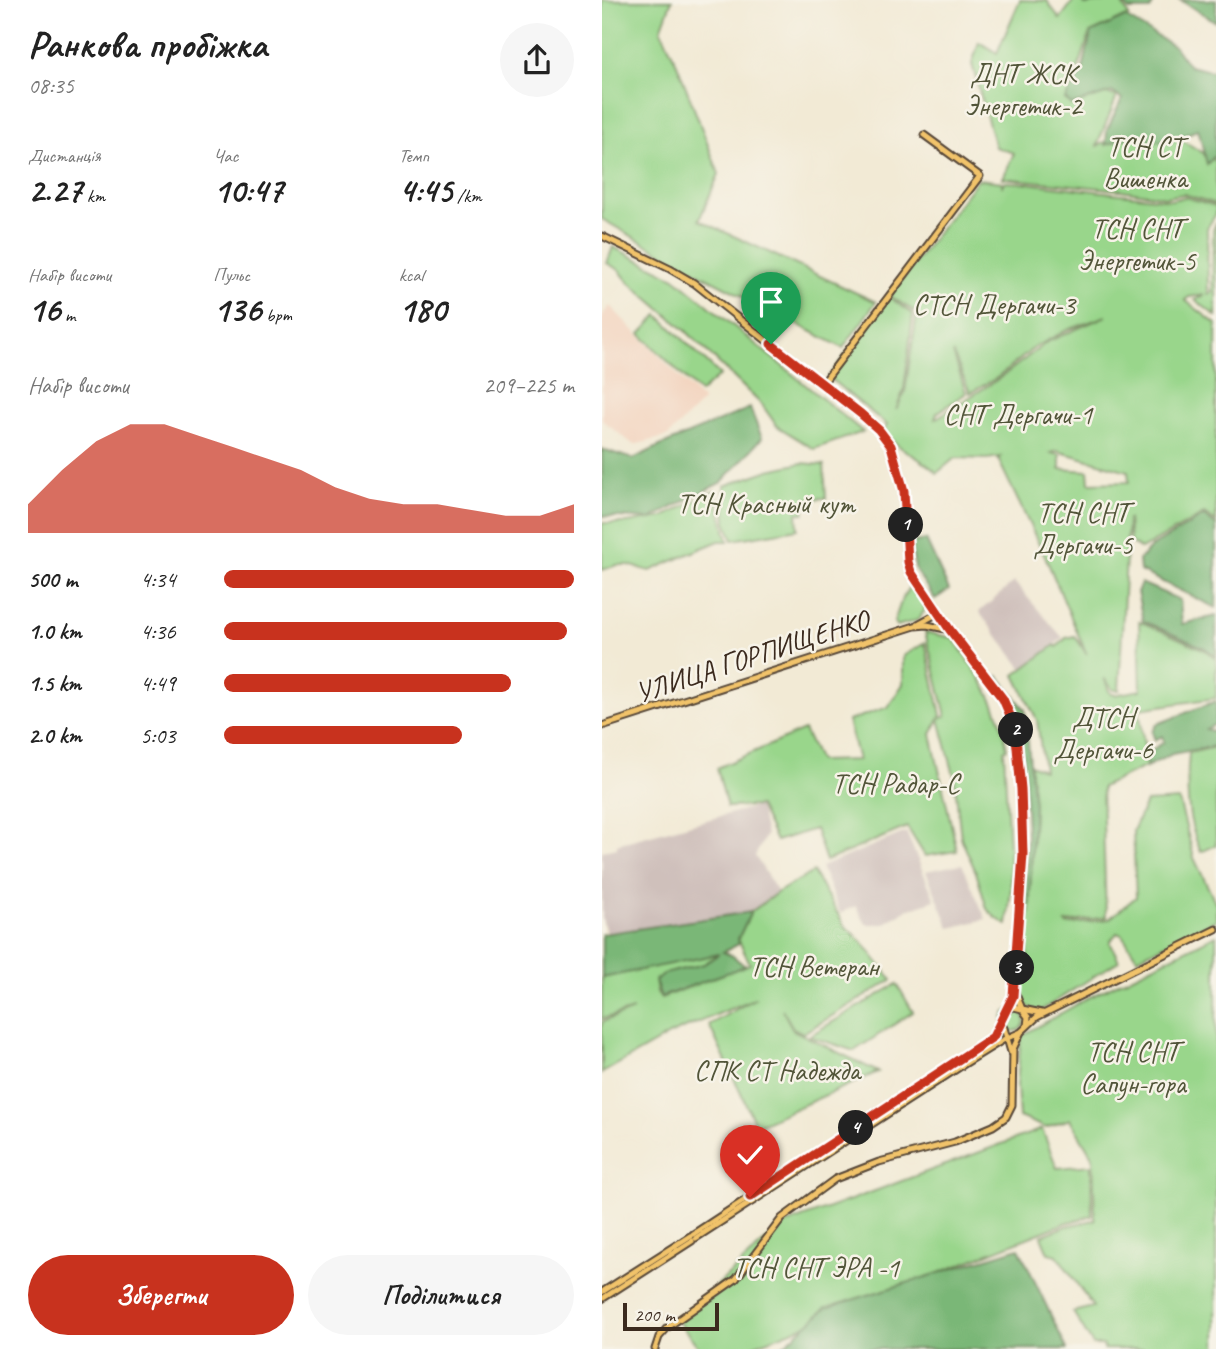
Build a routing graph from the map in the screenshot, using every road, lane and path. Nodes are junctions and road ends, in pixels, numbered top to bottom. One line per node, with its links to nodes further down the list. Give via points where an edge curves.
1 (924, 135): 3 (main road, via 980,176)
2 (602, 236): 3 (main road, via 694,283)
3 (822, 383): 4 (main road, via 870,422 891,446 904,491 908,564)
4 (927, 597): 5 (main road); 6 (main road)
5 (937, 615): 6 (main road, УЛИЦА ГОРПИЩЕНКО); 6 (main road, via 934,624); 7 (main road)
6 (926, 622): 7 (main road, УЛИЦА ГОРПИЩЕНКО); 8 (main road, УЛИЦА ГОРПИЩЕНКО)
7 (950, 630): 10 (main road, via 1003,699 1017,738 1023,854)
8 (602, 726)
9 (1216, 929): 13 (main road)
10 (1015, 989): 11 (main road); 12 (main road)
11 (1022, 1009): 12 (main road); 13 (main road); 15 (main road)
12 (1006, 1010): 14 (main road)
13 (1043, 1013): 15 (main road)
14 (1001, 1021): 16 (main road); 21 (main road, via 995,1036)
15 (1027, 1026): 17 (main road)
16 (1004, 1028): 17 (main road); 18 (main road)
17 (1019, 1033): 18 (main road); 20 (main road)
18 (1007, 1038): 19 (main road); 20 (main road)
19 (999, 1042): 20 (main road); 21 (main road)
20 (1011, 1052): 24 (main road, via 1009,1115 946,1145 858,1169 818,1190 772,1230 736,1279 663,1331)
21 (693, 1237): 22 (main road); 23 (main road)
22 (602, 1292)
23 (602, 1299)
24 (655, 1349)

